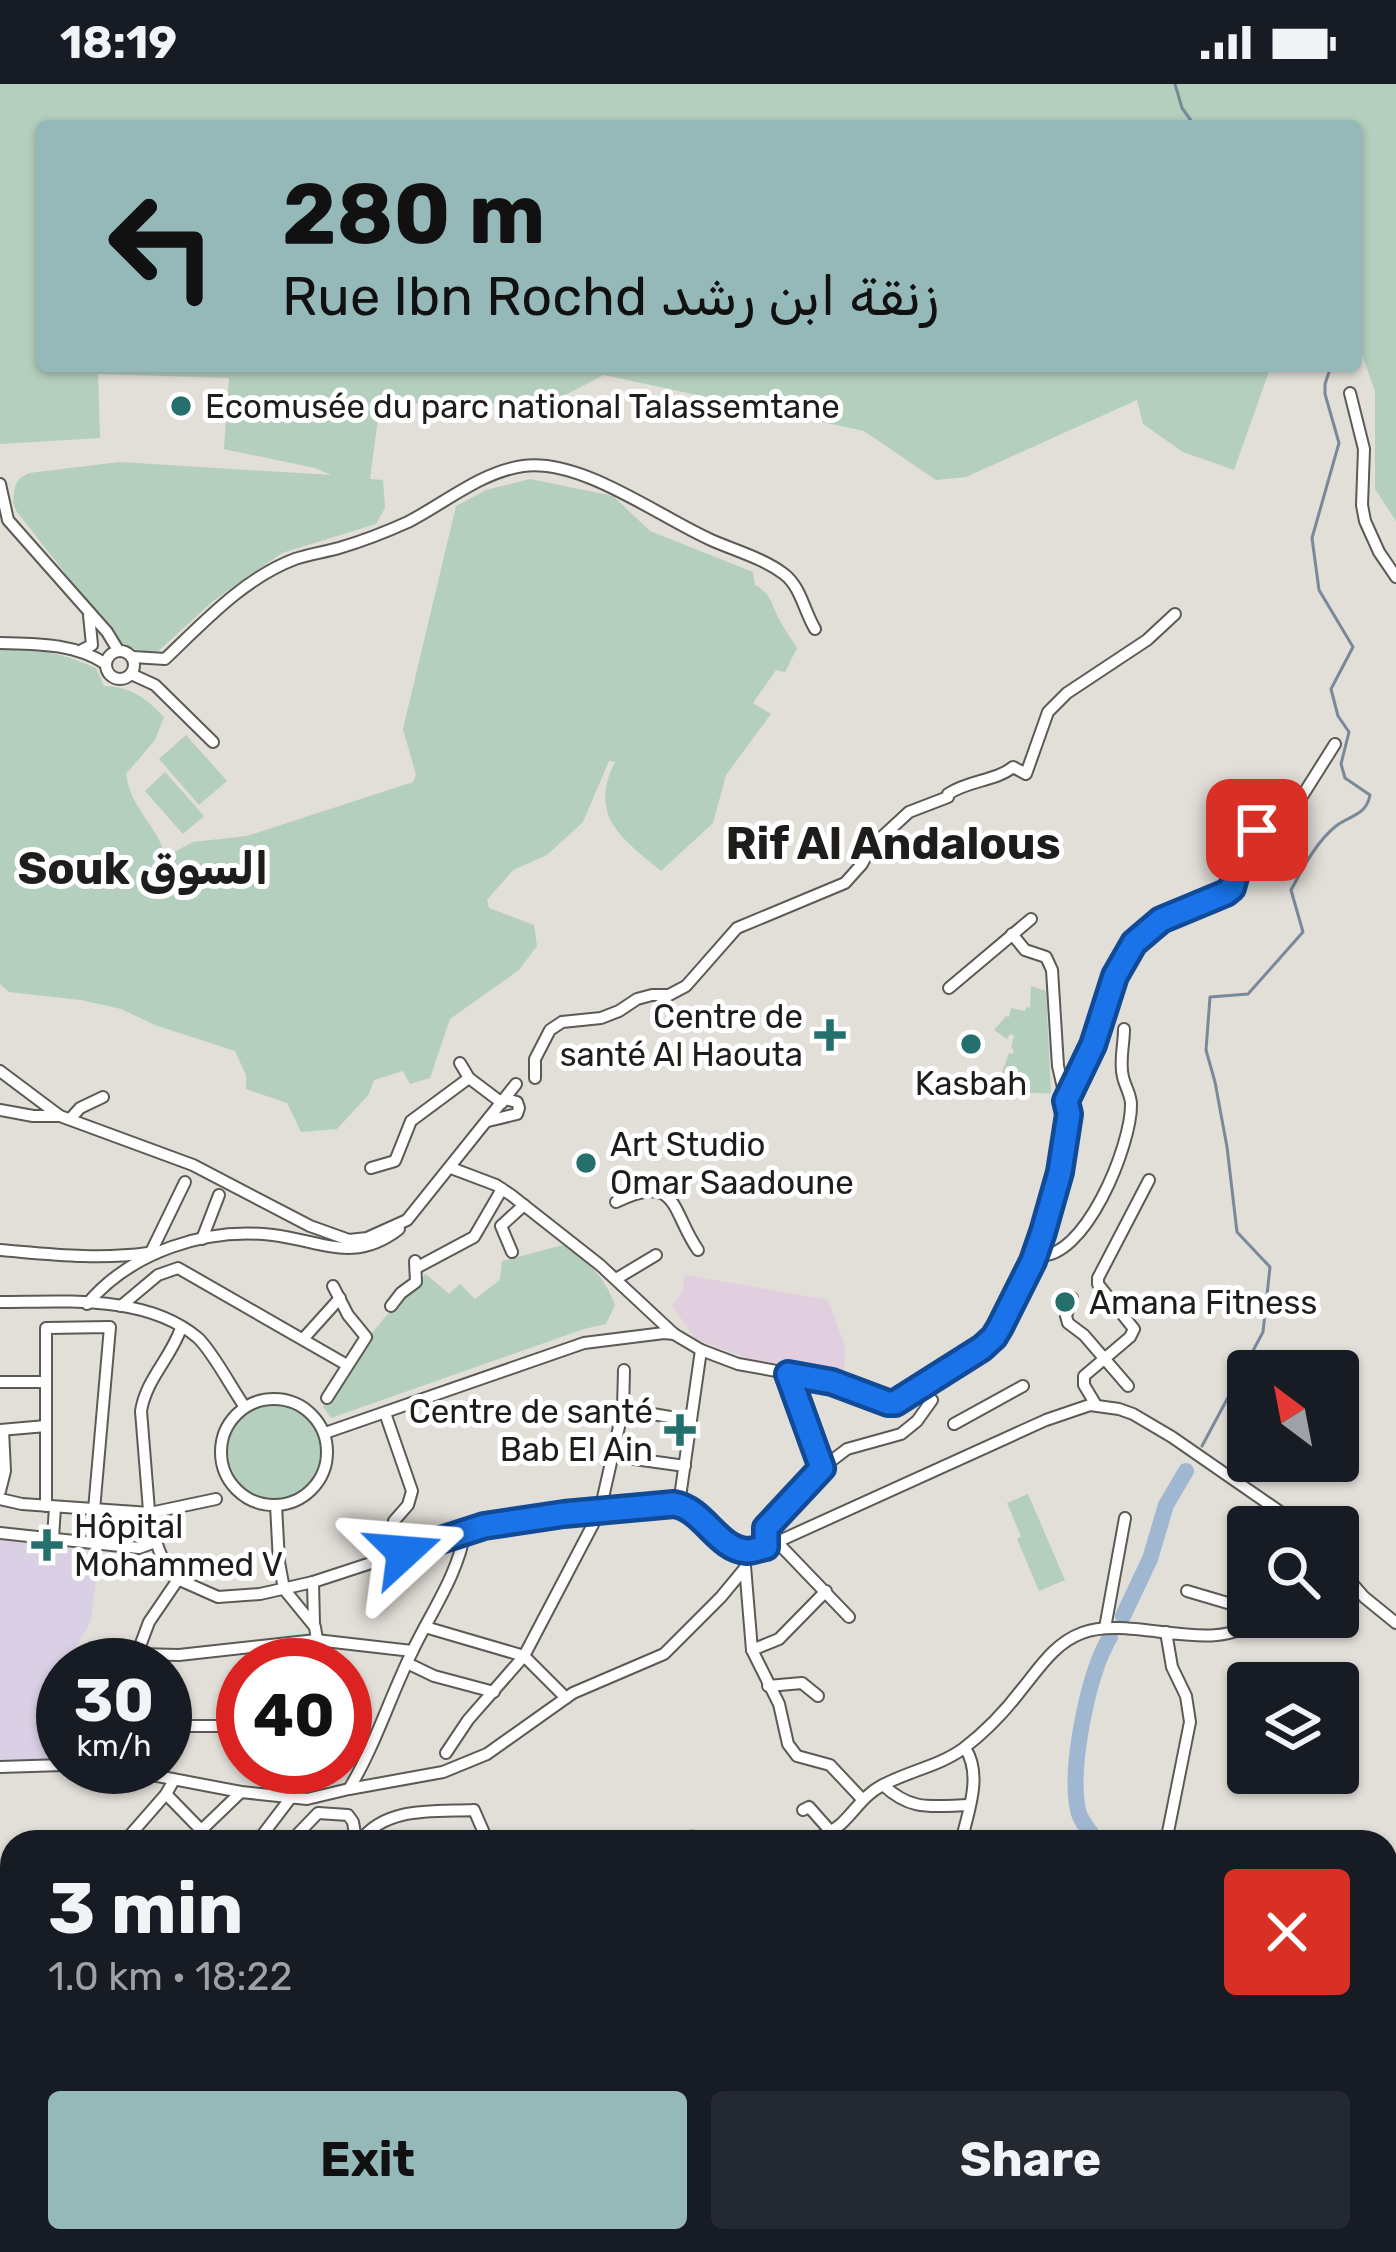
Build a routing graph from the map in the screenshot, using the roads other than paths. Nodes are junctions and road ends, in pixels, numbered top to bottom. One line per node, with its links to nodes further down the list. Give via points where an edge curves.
1 (1350, 393): 4 (street, via 1362,433 1365,521)
2 (0, 484): 3 (street)
3 (4, 520): 5 (street)
4 (1396, 578)
5 (89, 612): 9 (street); 10 (street, via 92,645)
6 (1175, 614): 25 (street, via 1048,712 1026,774 1013,766 909,812 845,883 737,928 686,986 601,1018 562,1022 543,1042)
7 (815, 629): 12 (street, via 779,570 596,481 531,466 478,482 382,533 277,567)
8 (0, 643): 10 (street)
9 (118, 650): 11 (street); 13 (street)
10 (78, 651): 13 (street)
11 (133, 657): 12 (street); 14 (street)
12 (165, 659): 15 (street)
13 (106, 664): 14 (street, via 115,678)
14 (131, 674): 15 (street)
15 (154, 685): 16 (street)
16 (213, 742)
17 (1335, 743): 29 (street, via 1288,815 1245,840 1232,888 1161,920 1134,943)
18 (1030, 919): 19 (street)
19 (1012, 934): 20 (street); 29 (street, via 1052,970)
20 (949, 988)
21 (1124, 1029): 48 (street, via 1122,1069 1132,1101 1114,1170 1078,1235 1050,1255)
22 (460, 1063): 24 (street)
23 (0, 1071): 31 (street)
24 (470, 1078): 28 (street); 33 (street, via 411,1121 395,1161)
25 (535, 1078)
26 (516, 1084): 28 (street)
27 (103, 1097): 31 (street)
28 (504, 1101): 32 (street); 32 (street, via 517,1102 517,1114)
29 (1066, 1101): 48 (street, via 1058,1181)
30 (0, 1110): 31 (street)
31 (66, 1117): 41 (street, via 193,1165 341,1238 358,1240)
32 (488, 1121): 34 (street)
33 (371, 1168)
34 (451, 1168): 37 (street); 41 (street)
35 (1149, 1180): 59 (street, via 1097,1278 1133,1329)
36 (184, 1182): 45 (street)
37 (502, 1189): 40 (street); 54 (street, via 474,1237 415,1265 416,1282)
38 (219, 1195): 42 (street)
39 (616, 1202): 44 (street, via 638,1190 674,1202)
40 (524, 1205): 46 (street, via 500,1226); 49 (street)
41 (404, 1222): 42 (street, via 350,1250 272,1234)
42 (202, 1239): 45 (street)
43 (0, 1250): 45 (street)
44 (698, 1250)
45 (154, 1252): 52 (street)
46 (512, 1252)
47 (656, 1255): 49 (street)
48 (1036, 1255): 62 (street, via 994,1337 899,1402)
49 (616, 1279): 56 (street)
50 (1072, 1298): 59 (street, via 1067,1322)
51 (0, 1302): 52 (street)
52 (87, 1304): 53 (street)
53 (121, 1306): 55 (street); 57 (street, via 178,1268)
54 (391, 1306)
55 (181, 1328): 70 (street, via 202,1343); 89 (street, via 143,1395)
56 (674, 1334): 58 (street); 72 (street, via 584,1343)
57 (304, 1339): 60 (street); 60 (street, via 336,1292 366,1337)
58 (701, 1350): 62 (street); 79 (street)
59 (1105, 1358): 66 (street); 69 (street, via 1083,1379)
60 (347, 1365): 67 (street)
61 (624, 1370): 71 (street)
62 (788, 1374): 80 (street)
63 (0, 1382): 64 (street)
64 (46, 1382): 75 (street); 87 (street, via 46,1328 110,1327)
65 (1023, 1386): 74 (street)
66 (1128, 1386)
67 (327, 1398)
68 (932, 1400): 80 (street, via 901,1434 847,1449)
69 (1096, 1406): 86 (street, via 1133,1414); 96 (street, via 1046,1420)
70 (245, 1407): 77 (street, via 287,1400 307,1409); 84 (street, via 223,1439 224,1469 248,1498)
71 (623, 1409): 73 (street); 78 (street)
72 (385, 1413): 77 (street); 91 (street, via 412,1491)
73 (676, 1418)
74 (955, 1424)
75 (46, 1426): 76 (street); 85 (street)
76 (2, 1430): 81 (street)
77 (325, 1433): 84 (street, via 326,1463 316,1484)
78 (613, 1456): 79 (street); 88 (street)
79 (685, 1466): 83 (street)
80 (822, 1468): 96 (street, via 766,1528)
81 (0, 1495): 85 (street)
82 (216, 1498): 89 (street)
83 (679, 1504): 88 (street); 97 (street)
84 (276, 1505): 101 (street)
85 (50, 1506): 87 (street); 94 (street)
86 (1272, 1506)
87 (94, 1510): 89 (street)
88 (601, 1511): 92 (street); 117 (street)
89 (150, 1513): 95 (street)
90 (1125, 1518): 109 (street)
91 (394, 1521)
92 (465, 1531): 100 (street); 108 (street)
93 (0, 1533): 94 (street)
94 (53, 1538): 95 (street, via 139,1548)
95 (155, 1542): 99 (street)
96 (772, 1544): 97 (street); 102 (street)
97 (745, 1551): 98 (street)
98 (745, 1568): 115 (street); 122 (street, via 664,1654)
99 (179, 1578): 101 (street, via 218,1598); 113 (street)
100 (313, 1582): 101 (street); 111 (street)
101 (284, 1588): 111 (street)
102 (826, 1591): 106 (street); 115 (street, via 779,1639)
103 (1187, 1591): 105 (street)
104 (1359, 1592): 107 (street)
105 (1227, 1603)
106 (849, 1617)
107 (1396, 1622)
108 (425, 1627): 117 (street); 118 (street)
109 (1105, 1628): 110 (street); 124 (street, via 1060,1646)
110 (1166, 1632): 112 (street); 149 (street, via 1190,1722)
111 (315, 1634): 114 (street); 116 (street); 118 (street)
112 (1227, 1634)
113 (143, 1638)
114 (316, 1638)
115 (752, 1650): 119 (street)
116 (192, 1653)
117 (524, 1656): 120 (street); 122 (street)
118 (410, 1657): 120 (street, via 434,1676); 123 (street)
119 (768, 1686): 121 (street, via 802,1683); 136 (street, via 792,1750 830,1766)
120 (494, 1692): 125 (street)
121 (818, 1696)
122 (566, 1697): 128 (street, via 487,1754)
123 (372, 1744)
124 (964, 1748): 129 (street); 137 (street, via 974,1768)
125 (446, 1753)
126 (36, 1766): 127 (street)
127 (0, 1767)
128 (372, 1785)
129 (883, 1785): 136 (street); 137 (street, via 911,1805)
130 (166, 1794): 139 (street); 140 (street)
131 (239, 1794): 139 (street)
132 (261, 1794): 135 (street)
133 (293, 1794): 135 (street)
134 (333, 1794): 135 (street)
135 (290, 1797): 141 (street)
136 (862, 1799): 147 (street)
137 (969, 1805): 148 (street)
138 (803, 1810): 146 (street, via 809,1807)
139 (201, 1829)
140 (134, 1830)
141 (266, 1830)
142 (300, 1830): 143 (street, via 318,1813 348,1815)
143 (354, 1830)
144 (369, 1830): 145 (street, via 395,1816 474,1810)
145 (483, 1830)
146 (828, 1830)
147 (832, 1830)
148 (964, 1830)
149 (1168, 1830)

